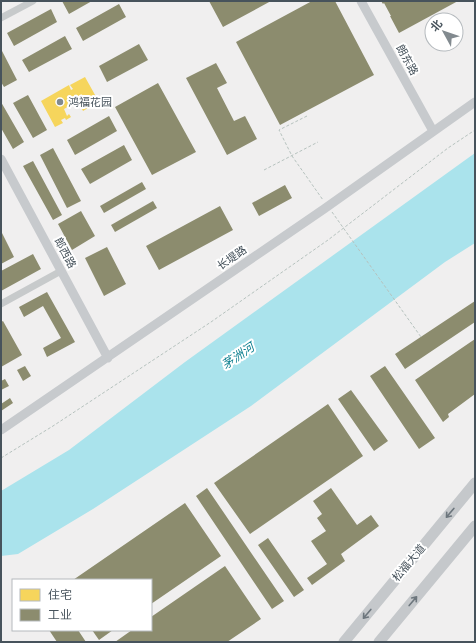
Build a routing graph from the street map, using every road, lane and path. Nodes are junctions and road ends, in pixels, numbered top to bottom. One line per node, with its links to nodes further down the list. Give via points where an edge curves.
1 (33, 1): 3 (street)
2 (361, 1): 7 (street, 朗东路)
3 (1, 18)
4 (475, 102): 7 (street, 长堤路)
5 (307, 116): 9 (path, via 279,130)
6 (475, 130): 19 (path, via 328,240 210,322)
7 (433, 131): 17 (street, 长堤路)
8 (318, 142): 9 (path)
9 (292, 156): 11 (path); 12 (path)
10 (1, 159): 14 (street, 郎西路)
11 (264, 170)
12 (326, 205)
13 (331, 211): 16 (path)
14 (61, 271): 15 (street); 17 (street, 郎西路)
15 (1, 304)
16 (421, 337)
17 (108, 358): 18 (street, 长堤路)
18 (1, 430)
19 (1, 458)
20 (475, 483): 22 (main road, 松福大道, one-way to 22)
21 (475, 526): 23 (main road, one-way to 21)
22 (344, 642)
23 (379, 642)

